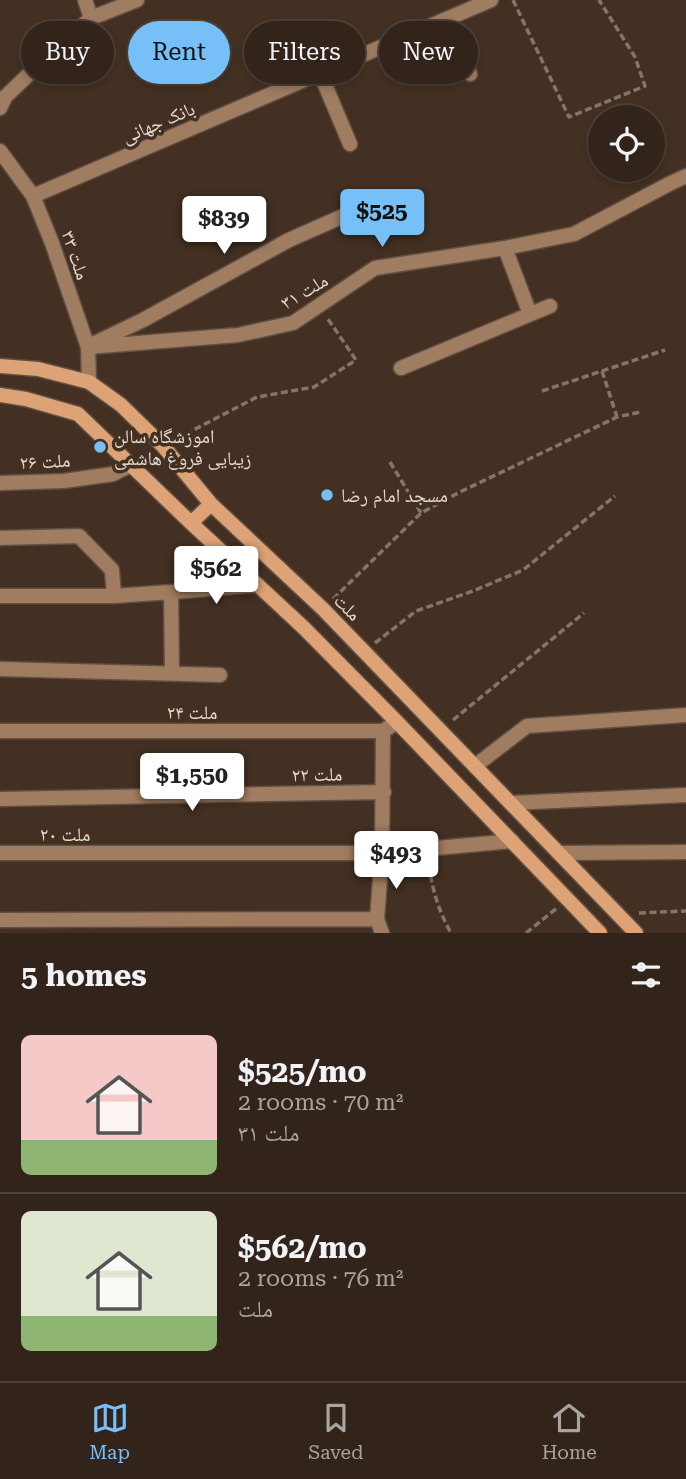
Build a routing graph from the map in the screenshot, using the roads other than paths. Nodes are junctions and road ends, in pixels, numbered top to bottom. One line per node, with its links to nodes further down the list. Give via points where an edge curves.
1 (85, 0): 4 (street)
2 (137, 0): 4 (street)
3 (491, 0): 5 (street, بانک جهانی)
4 (91, 18): 9 (street, via 5,97)
5 (444, 20): 6 (street, بانک جهانی)
6 (365, 54)
7 (294, 84): 13 (street, بانک جهانی)
8 (325, 84): 10 (street)
9 (0, 108)
10 (350, 144)
11 (0, 150): 13 (street, ملت ۳۳)
12 (686, 176): 15 (street, ملت ۳۱, via 574,234)
13 (33, 196): 18 (street, ملت ۳۳)
14 (377, 201): 18 (street, via 289,240)
15 (505, 248): 17 (street); 18 (street, ملت ۳۱, via 375,268 293,323 238,335)
16 (550, 306): 17 (street)
17 (530, 314): 20 (street)
18 (88, 346): 21 (street, ملت ۳۳)
19 (0, 366): 21 (main road, ملت, via 38,369)
20 (401, 368)
21 (89, 382): 25 (main road, ملت, via 121,405 163,446)
22 (0, 395): 23 (main road, via 78,414)
23 (131, 465): 24 (street, ملت ۲۶, via 113,474 64,481); 26 (main road)
24 (0, 482)
25 (211, 504): 26 (main road); 35 (main road, ملت)
26 (191, 523): 28 (main road)
27 (0, 538): 31 (street, via 79,536 112,570)
28 (258, 585): 29 (street); 37 (main road)
29 (171, 592): 31 (street); 33 (street)
30 (0, 596): 31 (street)
31 (114, 596)
32 (0, 669): 33 (street)
33 (172, 673): 34 (street)
34 (220, 676)
35 (415, 704): 37 (main road); 40 (main road, ملت)
36 (686, 715): 40 (street, via 527,726)
37 (397, 722): 39 (street); 45 (main road)
38 (0, 731): 39 (street, ملت ۲۴)
39 (383, 731): 41 (street)
40 (474, 766): 44 (main road, ملت)
41 (384, 792): 43 (street, ملت ۲۲); 48 (street)
42 (686, 795): 44 (street)
43 (0, 799)
44 (511, 803): 49 (main road, ملت)
45 (512, 841): 48 (street, ملت ۲۰); 52 (main road)
46 (686, 852): 49 (street)
47 (0, 853): 48 (street, ملت ۲۰)
48 (382, 853): 51 (street)
49 (559, 853): 53 (main road, ملت)
50 (0, 920): 51 (street)
51 (379, 926)
52 (600, 933)
53 (636, 933)

